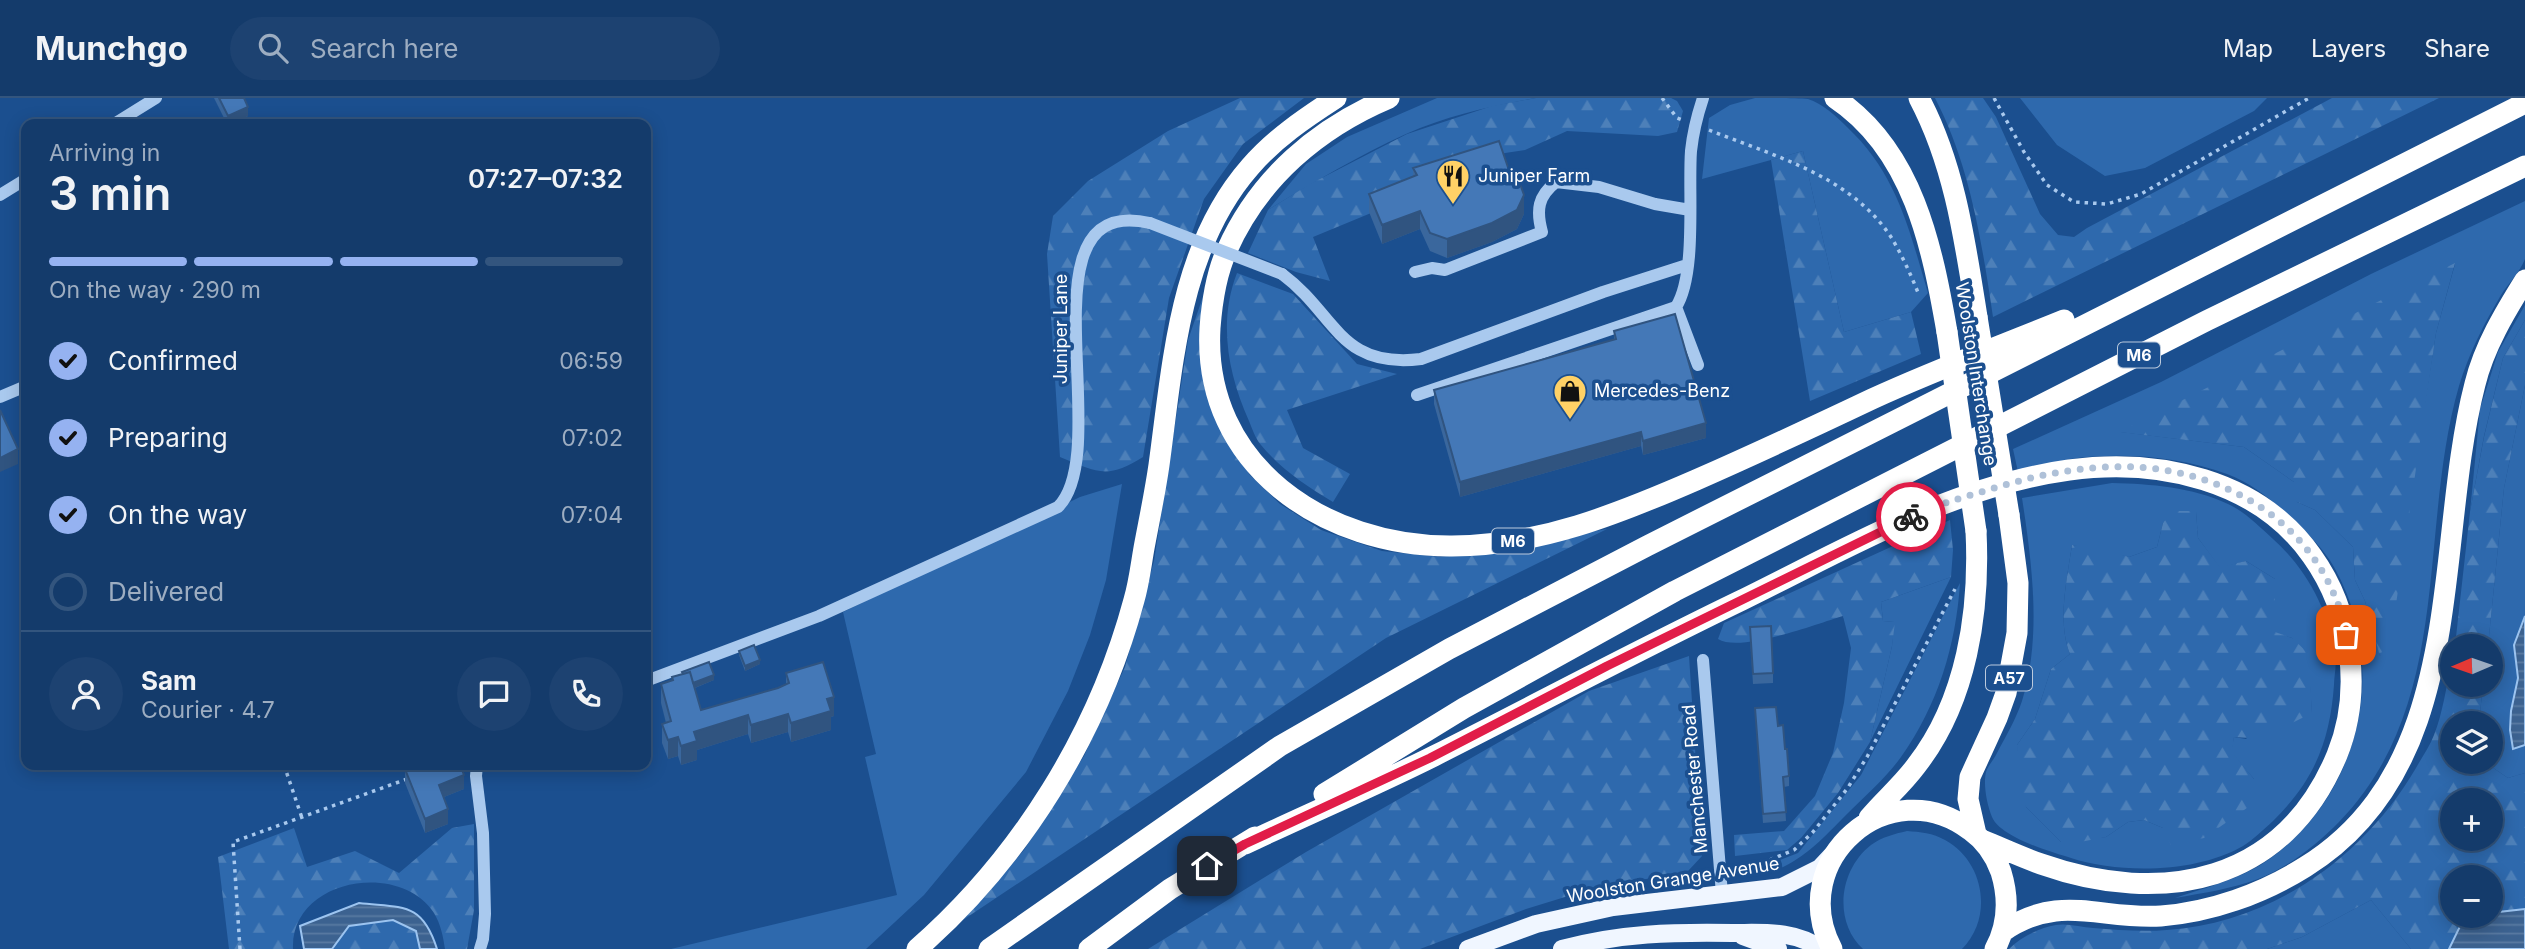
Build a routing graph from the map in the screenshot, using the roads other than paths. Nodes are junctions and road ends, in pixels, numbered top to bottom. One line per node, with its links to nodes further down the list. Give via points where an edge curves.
1 (156, 98): 8 (street)
2 (1336, 98): 33 (highway, via 1291,128 1248,168 1203,242 1173,349 1135,599 1102,693 1048,796 1005,857)
3 (1389, 98): 14 (highway, M6, via 1317,138 1277,173 1254,202 1217,279 1210,341 1223,410 1265,475 1309,510 1382,540 1419,545 1495,544 1581,526 1722,469 1897,388)
4 (1703, 98): 12 (street, via 1695,125)
5 (1835, 98): 25 (highway, Woolston Interchange / A57, bridge, via 1881,141 1903,176 1935,261 1978,569 1970,637 1953,698 1917,766)
6 (1919, 98): 26 (highway, Woolston Interchange / A57, bridge, via 1952,182 2018,583 2016,643 2006,693 1969,777 1968,799)
7 (2525, 103): 14 (highway, M6)
8 (122, 119)
9 (2525, 166): 27 (highway, M6, via 2206,321 1675,592 1464,708)
10 (21, 182): 11 (street)
11 (0, 195)
12 (1690, 210): 13 (street); 15 (street, via 1599,187 1556,182 1539,200 1542,232 1445,270)
13 (1687, 265): 17 (street); 23 (street, Juniper Lane, bridge, via 1421,359 1401,362 1356,349 1282,274 1150,223 1124,219 1103,226 1080,260 1077,275 1079,444 1070,489 1058,507 819,615)
14 (2196, 267): 34 (highway, M6, via 1448,649 1280,746)
15 (1415, 272)
16 (2525, 280): 31 (highway, via 2504,313 2475,382 2460,454 2443,608 2426,698 2405,751 2373,804 2329,851 2239,900 2160,916 2053,910 2027,917)
17 (1676, 307): 18 (street); 20 (street)
18 (1698, 365)
19 (21, 388): 21 (street)
20 (1417, 394)
21 (0, 397)
22 (1703, 660): 29 (street, Manchester Road)
23 (651, 679)
24 (477, 770): 32 (street, via 485,914)
25 (1863, 825): 26 (highway, Woolston Interchange / A57, via 1886,814 1928,811 1952,818); 28 (highway, Woolston Interchange / A57)
26 (1979, 837): 27 (highway, M6, via 2043,865 2118,882 2149,884 2180,882 2234,867 2284,835 2327,779 2350,711 2351,676 2340,612 2302,542 2252,500 2185,474 2109,466 2020,479 1917,514 1430,758); 31 (highway, Woolston Interchange / A57, via 2004,883 2006,915)
27 (1245, 844): 35 (highway, M6, via 1170,889)
28 (1836, 851): 29 (main road, Woolston Grange Avenue, via 1820,868 1794,883); 40 (highway, Woolston Interchange / A57, via 1826,870 1820,906)
29 (1722, 894): 36 (main road, Woolston Grange Avenue, via 1612,907 1536,924)
30 (1733, 933): 37 (main road, via 1635,935); 38 (main road); 39 (main road, via 1795,936)
31 (1999, 941)
32 (480, 949)
33 (916, 949)
34 (989, 949)
35 (1089, 949)
36 (1468, 949)
37 (1562, 949)
38 (1778, 949)
39 (1821, 949)
40 (1832, 949)

